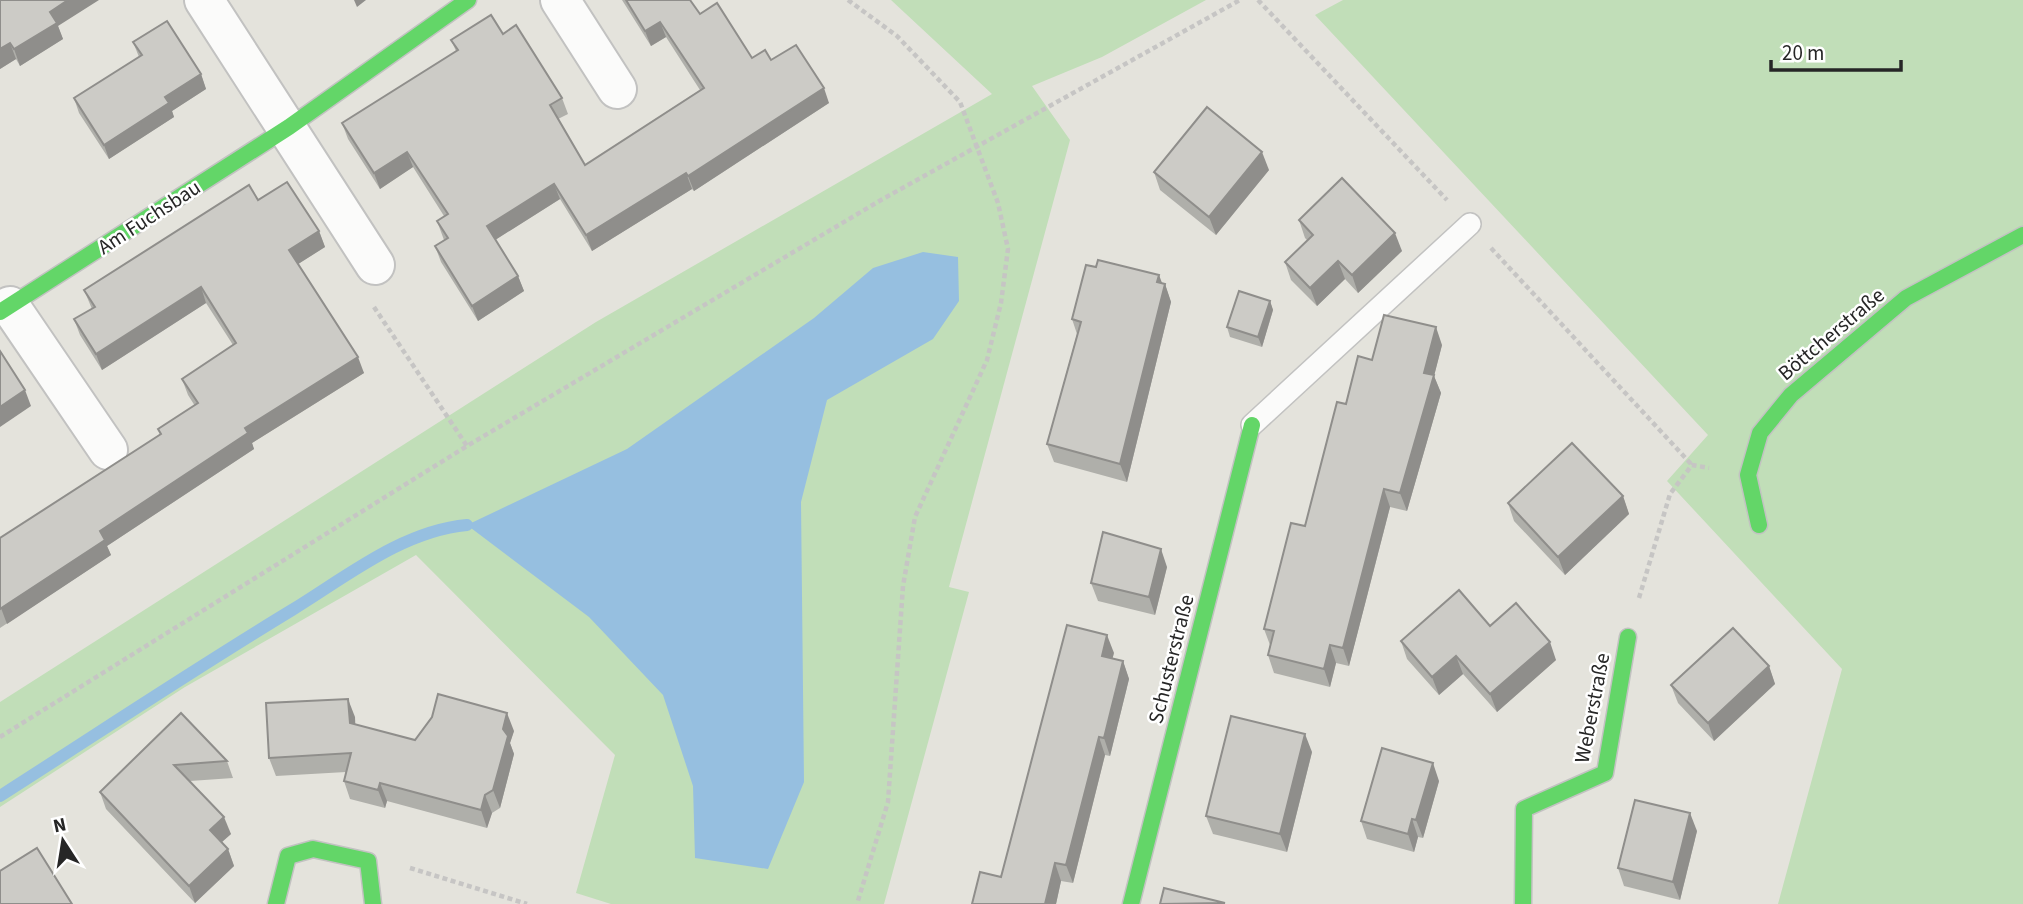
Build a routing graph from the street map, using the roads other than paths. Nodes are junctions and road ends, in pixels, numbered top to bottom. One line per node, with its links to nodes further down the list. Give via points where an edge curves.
1 (204, 0): 5 (street)
2 (468, 0): 5 (street, Am Fuchsbau)
3 (561, 0): 4 (street)
4 (617, 89)
5 (289, 127): 8 (street); 9 (street, Am Fuchsbau)
6 (1470, 225): 10 (lane)
7 (2023, 235): 12 (street, Böttcherstraße, via 1906,298 1791,395 1760,433 1748,475)
8 (375, 265)
9 (5, 309): 11 (street, Am Fuchsbau)
10 (1252, 425): 16 (street, Schusterstraße)
11 (108, 450)
12 (1759, 525)
13 (1628, 637): 17 (street, Weberstraße, via 1605,773 1524,809)
14 (276, 904): 15 (street, via 288,856 313,849 368,861)
15 (373, 904)
16 (1131, 904)
17 (1523, 904)

